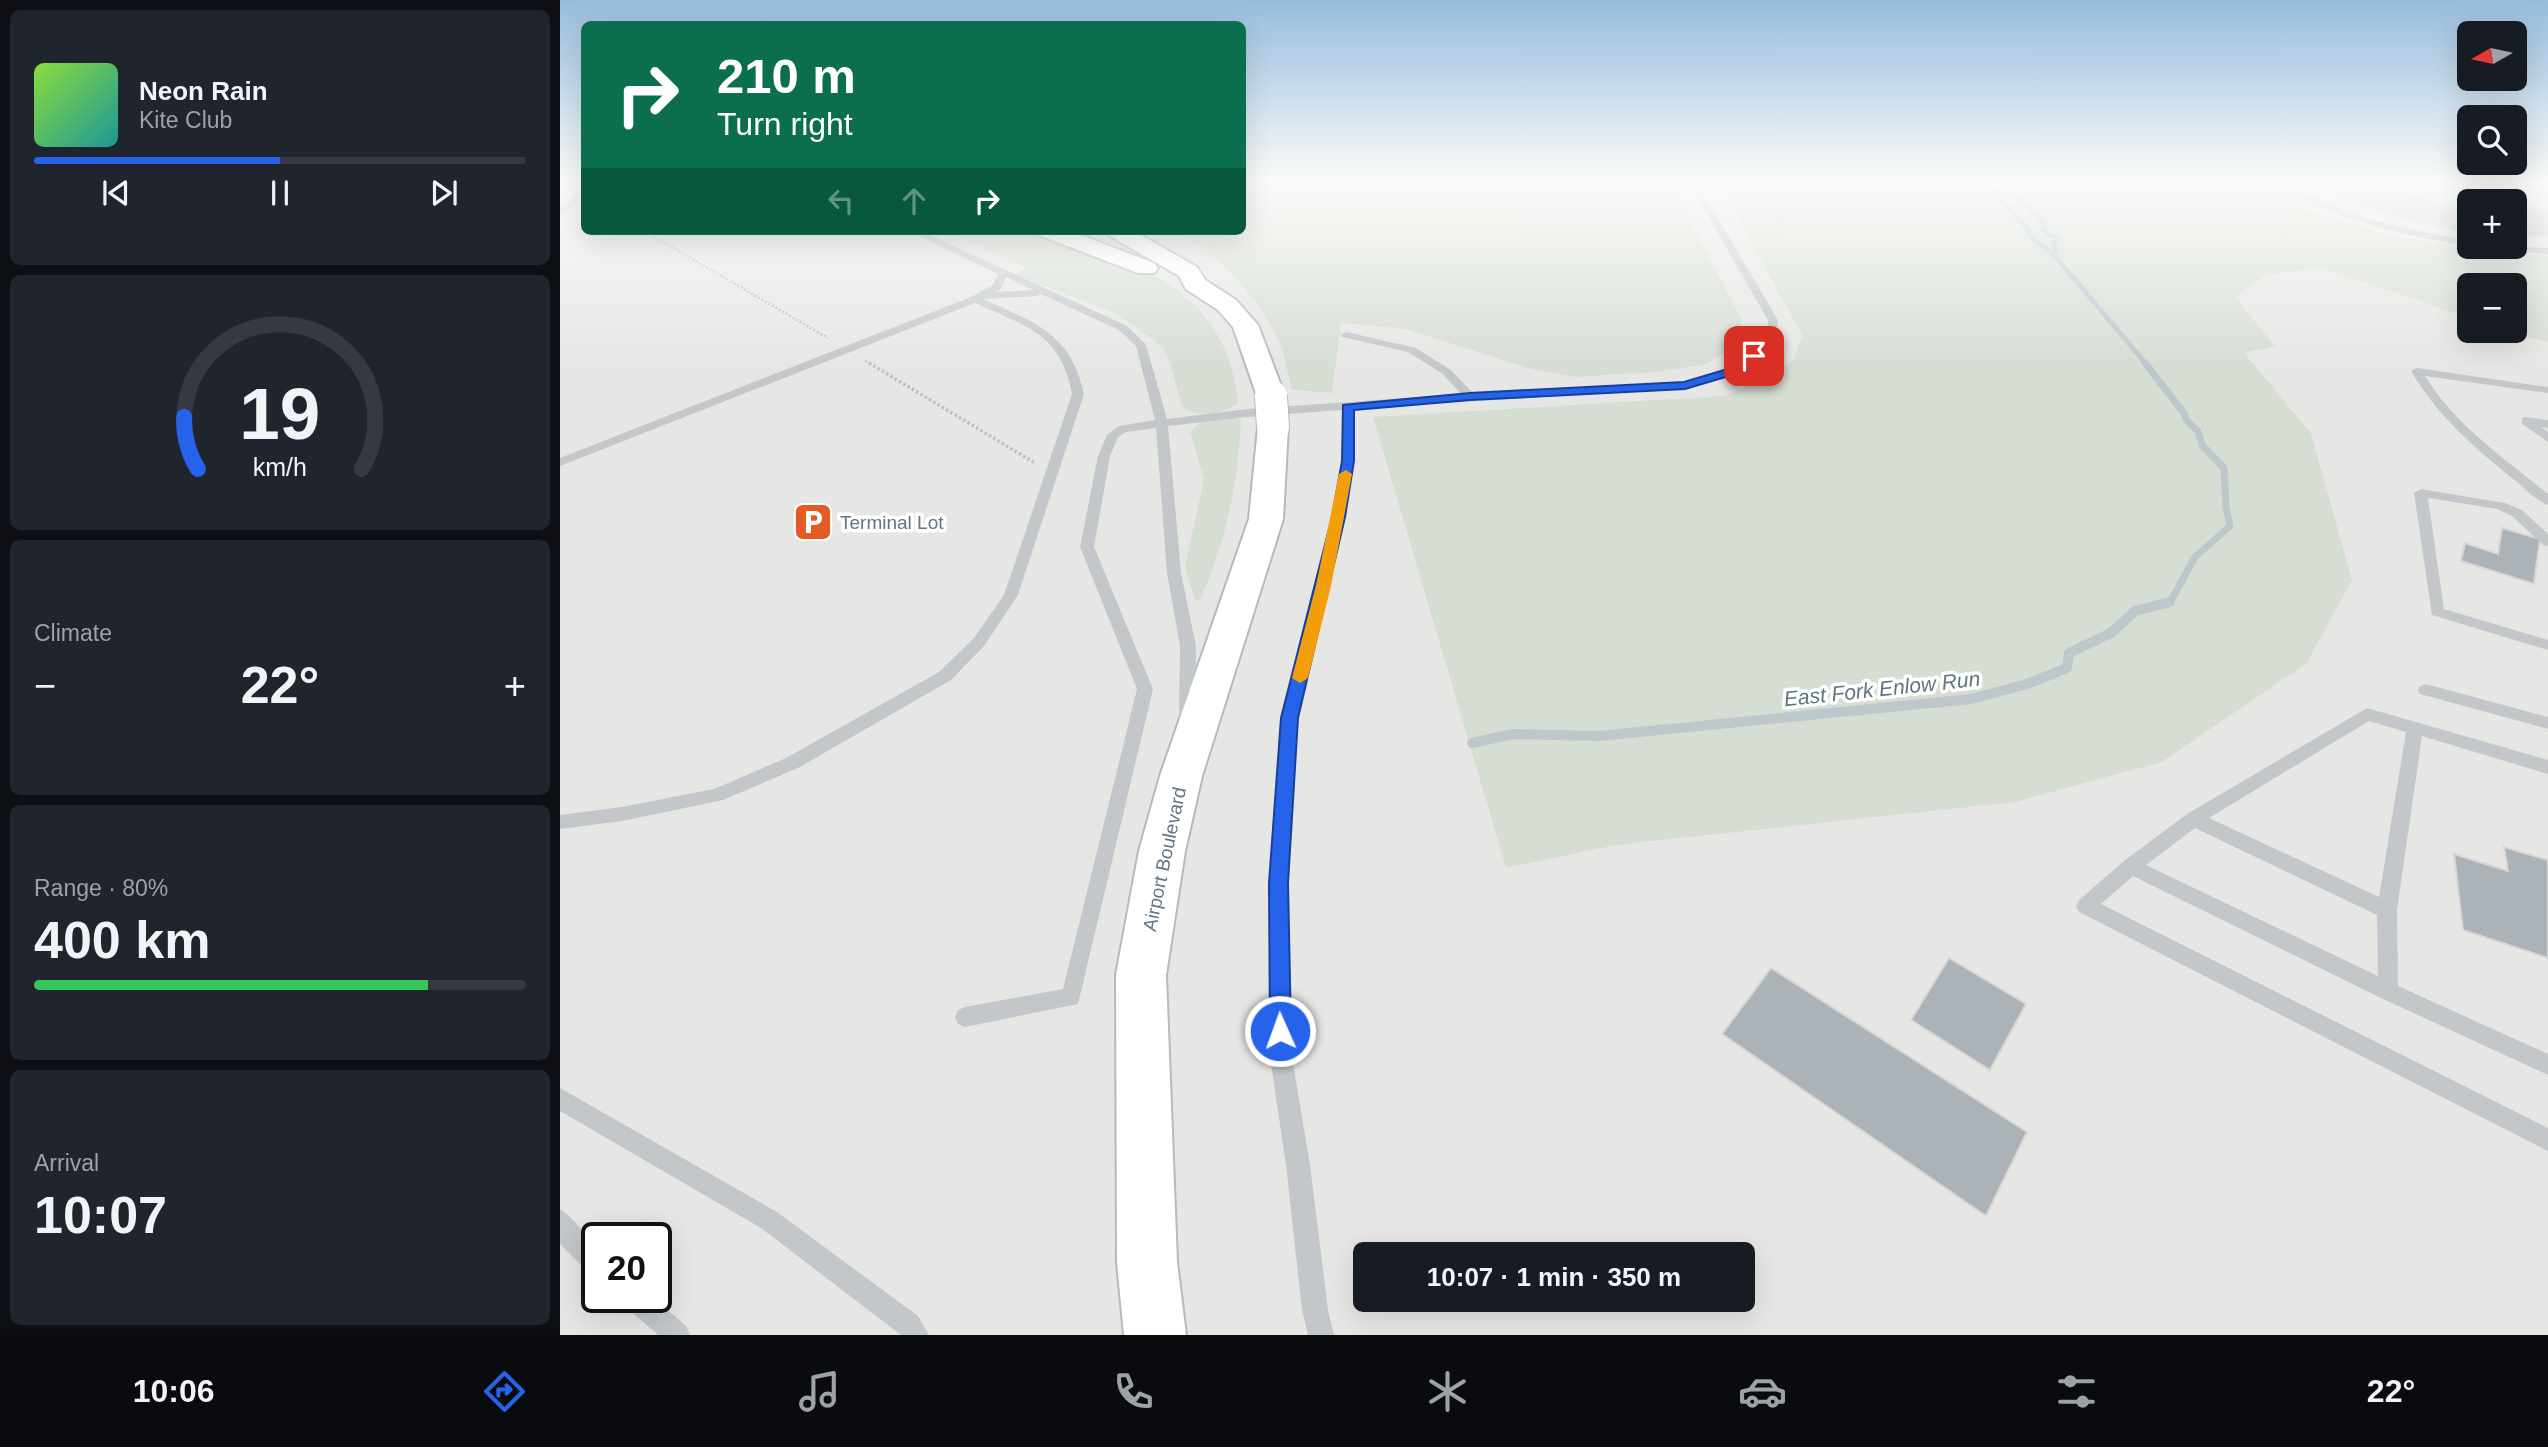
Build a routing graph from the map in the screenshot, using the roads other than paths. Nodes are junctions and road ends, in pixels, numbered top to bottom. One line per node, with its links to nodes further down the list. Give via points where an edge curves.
1 (944, 245): 8 (lane)
2 (1086, 245): 9 (street)
3 (1143, 245): 9 (street, via 1189,272)
4 (1180, 245): 12 (street, via 1218,279)
5 (1729, 245): 15 (lane, via 1773,320 1773,343 1735,370 1685,385)
6 (2527, 249): 7 (lane)
7 (2548, 251)
8 (1003, 273): 10 (lane); 11 (lane, via 997,287)
9 (1195, 284): 12 (street)
10 (1046, 294): 11 (lane, via 1011,292); 17 (lane, via 1123,328 1141,345)
11 (979, 297): 20 (lane); 30 (lane, via 1063,348 1071,359 1078,394 1010,595 979,642 945,676 779,769 717,795)
12 (1227, 305): 27 (street, Airport Boulevard, via 1245,326 1272,411 1266,519)
13 (1346, 335): 15 (lane, via 1412,350 1447,372)
14 (2548, 390): 21 (lane, via 2417,371 2451,418)
15 (1470, 397): 16 (lane)
16 (1348, 407): 17 (lane, via 1247,412); 44 (lane, via 1348,461 1339,517 1290,718 1279,883 1281,1057)
17 (1162, 423): 27 (lane, via 1174,573 1188,646); 34 (lane, via 1112,435 1087,547 1145,689 1071,997)
18 (2548, 424): 19 (lane, via 2526,421)
19 (2548, 438)
20 (560, 462)
21 (2548, 501)
22 (2548, 542): 23 (lane, via 2517,513 2500,506 2421,493 2437,612)
23 (2548, 645)
24 (2426, 690): 25 (lane)
25 (2548, 723)
26 (2415, 728): 28 (lane); 29 (lane, via 2367,714); 32 (lane)
27 (1186, 762): 43 (street, Airport Boulevard, via 1162,851 1141,975 1147,1262)
28 (2548, 767)
29 (2193, 819): 31 (lane); 32 (lane)
30 (560, 822)
31 (2131, 866): 33 (lane); 37 (lane, via 2085,906)
32 (2387, 910): 33 (lane)
33 (2388, 991): 35 (lane)
34 (965, 1017)
35 (2548, 1065)
36 (560, 1099): 42 (lane, via 769,1220 909,1325)
37 (2548, 1140)
38 (560, 1221): 39 (lane)
39 (581, 1248)
40 (652, 1313): 41 (lane)
41 (677, 1335)
42 (916, 1335)
43 (1155, 1335)
44 (1321, 1335)

